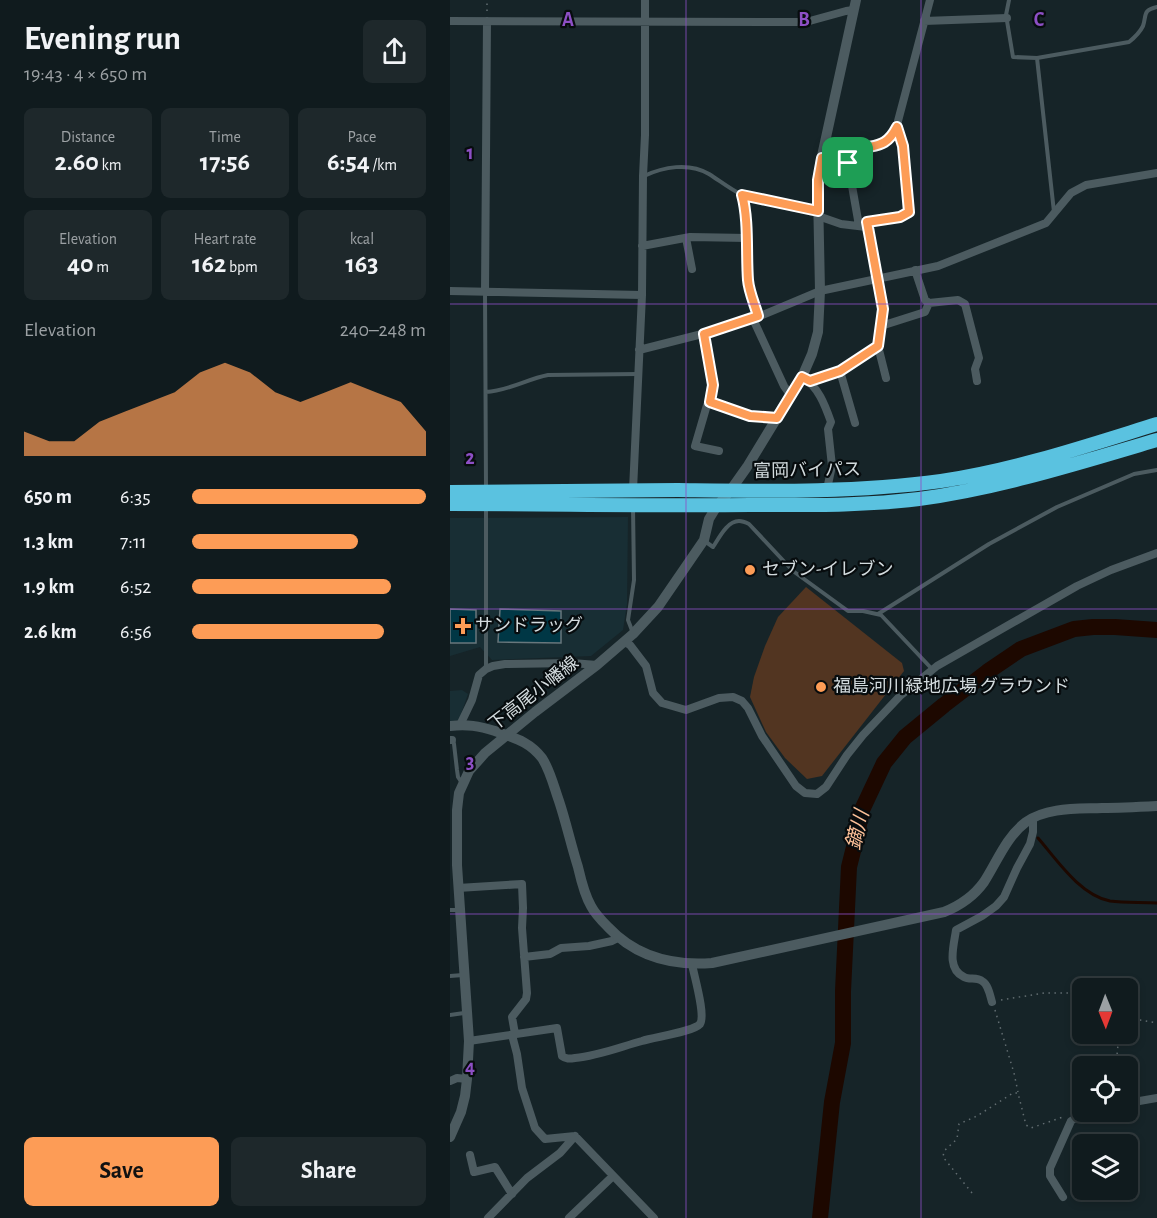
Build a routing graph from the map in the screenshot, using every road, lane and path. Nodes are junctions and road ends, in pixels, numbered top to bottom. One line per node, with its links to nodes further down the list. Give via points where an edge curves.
1 (487, 0): 9 (path)
2 (645, 0): 10 (street)
3 (930, 0): 11 (street)
4 (1009, 0): 7 (lane)
5 (855, 5): 10 (street, via 806,22); 14 (street, 下高尾小幡線)
6 (1157, 7): 12 (lane, via 1145,13 1143,26 1129,42)
7 (1007, 18): 11 (street); 12 (lane, via 1013,57)
8 (450, 21): 9 (street)
9 (487, 21): 10 (street); 30 (street)
10 (645, 21): 17 (street)
11 (924, 21): 13 (street)
12 (1037, 58): 19 (lane)
13 (897, 127): 15 (street, via 886,142 851,153); 21 (street, via 903,146 909,212 867,222)
14 (822, 158): 15 (street); 20 (street, 下高尾小幡線)
15 (848, 163): 21 (street, via 858,220)
16 (1157, 173): 19 (street, via 1086,186 1071,193)
17 (643, 176): 18 (lane, via 658,169 697,168); 24 (street)
18 (742, 195): 20 (lane); 23 (street)
19 (1054, 212): 26 (street, via 1046,223 938,266)
20 (818, 213): 21 (street, via 841,224); 29 (street, 下高尾小幡線)
21 (868, 227): 27 (street)
22 (686, 238): 23 (street); 24 (street); 25 (street)
23 (747, 238): 33 (street, via 748,283)
24 (642, 246): 31 (street)
25 (693, 269)
26 (915, 270): 27 (street); 32 (street)
27 (878, 279): 29 (street); 34 (street, via 883,309)
28 (450, 291): 30 (street)
29 (820, 291): 33 (street); 41 (street, 下高尾小幡線, via 816,341)
30 (485, 292): 31 (street); 43 (lane)
31 (642, 295): 37 (street)
32 (929, 303): 34 (street, via 925,312); 42 (street, via 958,300 965,304 979,358 975,369)
33 (756, 317): 35 (street); 44 (street)
34 (881, 326): 36 (street)
35 (704, 334): 37 (street); 45 (street, via 713,385)
36 (878, 346): 38 (street); 40 (street)
37 (639, 350): 39 (street)
38 (840, 371): 41 (street); 47 (street)
39 (638, 374): 43 (lane, via 548,375); 55 (street)
40 (886, 378)
41 (806, 379): 44 (street, 下高尾小幡線); 52 (street, via 823,402 831,422 828,429 832,466)
42 (977, 381)
43 (486, 392): 56 (lane)
44 (791, 396): 46 (street, 下高尾小幡線)
45 (710, 402): 46 (street, via 750,416); 50 (street, via 695,446)
46 (777, 418): 53 (street, 下高尾小幡線)
47 (855, 423)
48 (1157, 424): 52 (highway, 富岡バイパス, via 973,475 887,487)
49 (1157, 440): 58 (highway, 富岡バイパス, via 1052,471 941,495 856,504)
50 (718, 451)
51 (1157, 470): 61 (lane, via 1134,474 1057,507 988,544)
52 (827, 489): 53 (highway, 富岡バイパス)
53 (730, 491): 55 (highway, 富岡バイパス); 58 (street, 下高尾小幡線)
54 (450, 492): 56 (highway, 富岡バイパス)
55 (633, 497): 56 (highway, 富岡バイパス); 58 (highway, 富岡バイパス); 62 (lane, via 634,580 628,620)
56 (486, 498): 57 (highway, 富岡バイパス); 65 (lane)
57 (450, 504)
58 (717, 506): 59 (street, 下高尾小幡線)
59 (704, 540): 61 (lane, via 714,547 726,528 740,520 749,524 800,577 848,611); 62 (street, 下高尾小幡線, via 663,600)
60 (1157, 553): 66 (street, via 1077,586)
61 (878, 614): 66 (lane)
62 (633, 634): 63 (street, 下高尾小幡線)
63 (624, 642): 64 (street, 下高尾小幡線); 66 (street, via 646,666 653,693 662,703 686,711 719,698 742,701 796,786 817,794 826,788 863,735)
64 (597, 665): 65 (street, via 505,664); 68 (street, 下高尾小幡線)
65 (486, 669): 67 (street, via 479,675 472,700)
66 (933, 669)
67 (455, 725): 68 (street, via 482,727)
68 (507, 735): 70 (street, 下高尾小幡線, via 485,753); 75 (street, via 520,739 543,760 565,818 583,888 591,906)
69 (451, 740): 70 (lane)
70 (463, 784): 73 (street, 下高尾小幡線, via 457,810)
71 (1157, 806): 72 (street, via 1062,810)
72 (1033, 818): 77 (street, via 1009,838 982,884 960,904 944,912 712,963); 81 (street, via 1030,844 1004,897 982,916 956,930 952,962 955,970 964,977 981,979)
73 (458, 888): 74 (street, 下高尾小幡線); 76 (street, via 522,884)
74 (455, 910): 78 (street, 下高尾小幡線)
75 (618, 938): 76 (street); 77 (street, via 642,954)
76 (524, 957): 86 (street, via 527,993 512,1017)
77 (692, 964): 86 (street, via 702,1019 689,1030 573,1059 562,1056 557,1028)
78 (464, 974): 79 (lane); 82 (street, 下高尾小幡線)
79 (450, 976)
80 (1072, 993): 81 (path, via 1044,993)
81 (992, 1002): 90 (path)
82 (467, 1012): 83 (lane); 87 (street, 下高尾小幡線)
83 (450, 1015)
84 (1138, 1020): 85 (path)
85 (1157, 1023)
86 (513, 1034): 87 (street); 94 (street, via 522,1088 535,1128 545,1139)
87 (469, 1041): 88 (street, 下高尾小幡線)
88 (467, 1079): 89 (street); 95 (street, 下高尾小幡線)
89 (450, 1081)
90 (1018, 1093): 93 (path, via 1026,1125 1031,1128 1066,1116); 98 (path, via 959,1124 957,1139 944,1151 944,1157)
91 (1157, 1098): 92 (street)
92 (1138, 1101)
93 (1071, 1121): 100 (street, via 1050,1168 1050,1176)
94 (575, 1136): 97 (street); 99 (street)
95 (450, 1137)
96 (470, 1155): 99 (street, via 474,1172 495,1167)
97 (613, 1176): 102 (street); 103 (street)
98 (972, 1192)
99 (512, 1194): 101 (street)
100 (1063, 1197)
101 (492, 1217)
102 (569, 1218)
103 (654, 1218)

